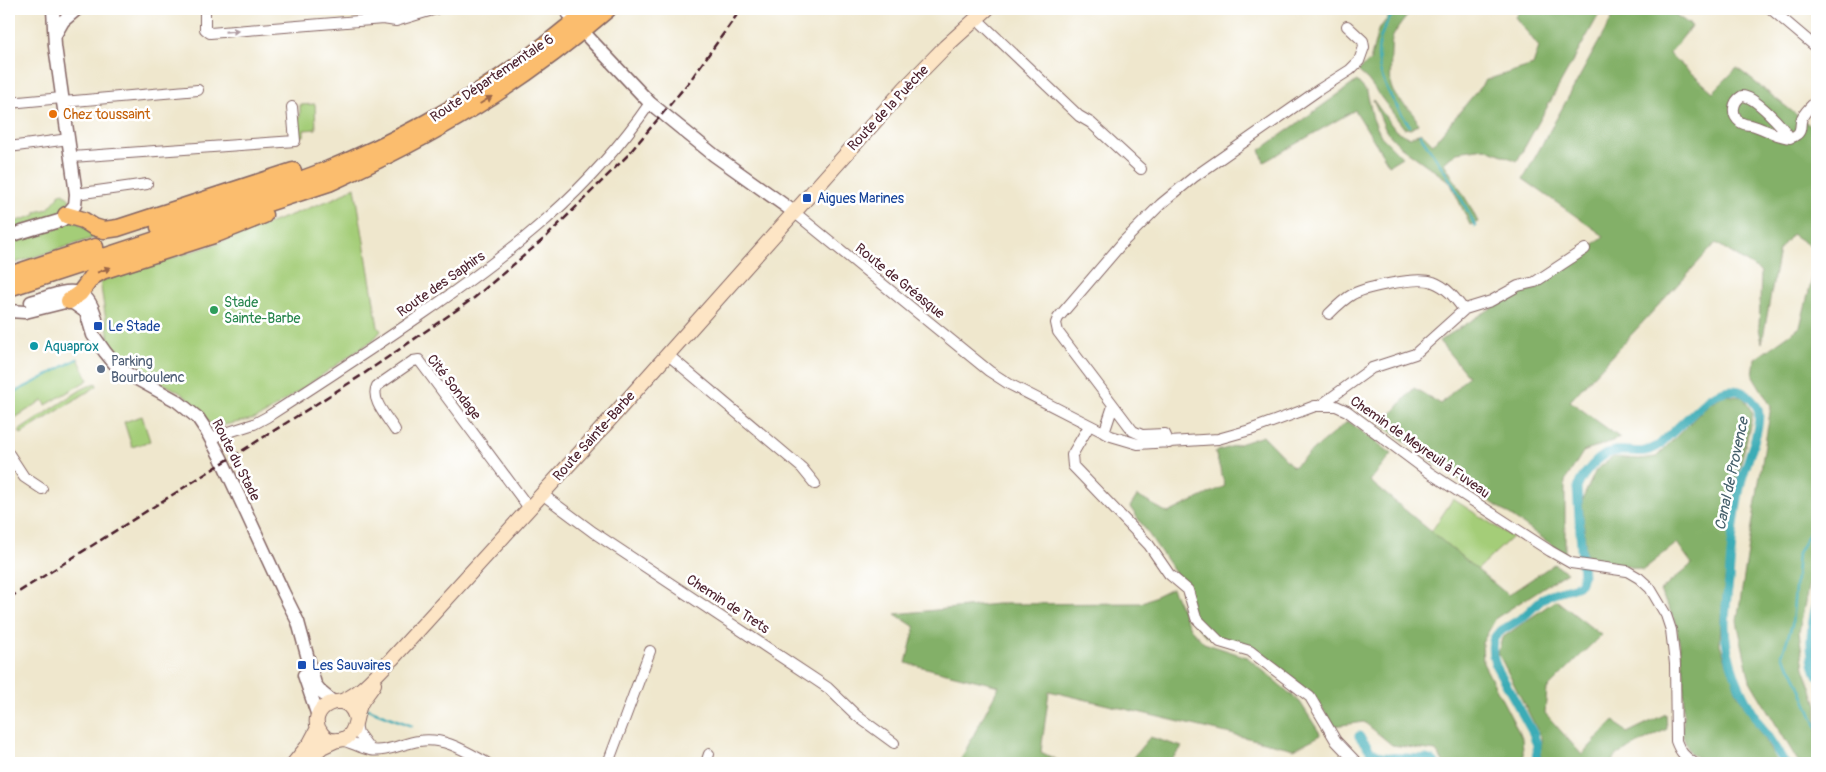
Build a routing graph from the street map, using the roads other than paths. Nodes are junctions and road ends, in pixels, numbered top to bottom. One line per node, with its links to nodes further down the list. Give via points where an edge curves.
1 (77, 9): 8 (street)
2 (205, 9): 9 (street, one-way to 9, via 205,29 210,32)
3 (436, 9): 9 (street, via 396,21)
4 (589, 9): 19 (highway, Route Départementale 6, via 524,61)
5 (608, 9): 19 (highway, Route Départementale 6, one-way to 5, via 499,93)
6 (1771, 9): 12 (street)
7 (981, 13): 24 (street, via 1079,116); 27 (main road, Route de la Puèche, via 905,88)
8 (57, 16): 14 (street, via 55,46)
9 (387, 16)
10 (1347, 26): 39 (street, via 1364,47 1359,61 1161,204 1124,241 1058,318 1058,332)
11 (588, 37): 17 (street)
12 (1817, 48)
13 (198, 90): 14 (street)
14 (63, 100): 16 (street); 21 (street)
15 (1817, 100): 20 (street, via 1801,119 1800,130)
16 (9, 103)
17 (650, 103): 27 (street, via 714,155); 43 (street, Route des Saphirs, via 624,140 589,180 545,222 476,277 267,417)
18 (292, 107): 23 (street, via 295,141)
19 (416, 135): 26 (highway, via 348,153 118,228 94,228); 30 (highway, via 273,190); 31 (highway, one-way to 19, via 102,271 214,235 344,184 390,160)
20 (1790, 138): 20 (street, via 1780,123 1749,98 1742,96 1734,103 1735,114 1742,124)
21 (69, 139): 22 (street); 23 (street)
22 (9, 147)
23 (72, 157): 26 (street)
24 (1141, 169)
25 (148, 184): 26 (street)
26 (75, 209): 28 (street, via 56,222)
27 (794, 212): 36 (main road, Route Sainte-Barbe); 37 (street, Route de Gréasque)
28 (10, 236)
29 (1585, 249): 33 (street, via 1535,282 1518,286 1491,301)
30 (12, 280)
31 (74, 297): 32 (street, via 70,291 25,304); 34 (street, via 25,312); 43 (street, Route du Stade, via 86,312 93,335 122,372 185,406 202,423)
32 (9, 303)
33 (1464, 310): 35 (street, via 1441,286 1418,279 1360,291); 38 (street, via 1415,354 1372,368)
34 (9, 311)
35 (1329, 314)
36 (667, 354): 46 (street, via 802,468); 48 (main road, Route Sainte-Barbe)
37 (989, 371): 40 (street, Chemin de Meyreuil à Fuveau)
38 (1321, 405): 44 (street, Chemin de Meyreuil à Fuveau, via 1218,439); 59 (street, Chemin de Meyreuil à Fuveau, via 1336,406 1358,418 1430,472 1571,563 1627,571 1650,588 1671,630)
39 (1113, 406): 42 (street); 44 (street, via 1135,432 1142,435 1165,434)
40 (1089, 426): 42 (street, Chemin de Meyreuil à Fuveau); 64 (street, via 1072,455 1073,466 1149,545 1169,574 1188,590 1196,618 1220,642 1250,651 1310,697 1336,741)
41 (395, 430): 49 (street, Cité Sondage, via 376,399 377,386 419,360)
42 (1104, 433): 44 (street, Chemin de Meyreuil à Fuveau, via 1138,444)
43 (210, 438): 50 (street, Route du Stade)
44 (1169, 443)
45 (9, 454): 47 (street, via 24,478)
46 (815, 484)
47 (42, 489)
48 (542, 494): 49 (main road, Route Sainte-Barbe); 57 (street, Chemin de Trets, via 593,532 828,688 857,716)
49 (529, 508): 52 (main road, Route Sainte-Barbe)
50 (283, 592): 53 (street, Route du Stade, via 298,622 315,684); 54 (street, Route du Stade)
51 (650, 651): 63 (street)
52 (392, 659): 53 (main road, Route Sainte-Barbe, via 357,692); 55 (main road, Route Sainte-Barbe, via 360,704)
53 (336, 702): 54 (main road, via 323,707); 55 (main road, via 352,710)
54 (318, 722): 56 (main road, via 326,737); 60 (main road, via 310,743)
55 (356, 722): 56 (main road, via 352,732); 58 (street, via 358,734)
56 (339, 740): 58 (street); 61 (main road, via 322,747)
57 (894, 743)
58 (371, 750): 62 (street, via 420,741 446,742)
59 (1680, 751): 65 (street, Chemin de Meyreuil à Fuveau); 66 (street)
60 (294, 763)
61 (304, 763)
62 (487, 763)
63 (608, 763)
64 (1357, 763)
65 (1680, 763)
66 (1694, 763)

